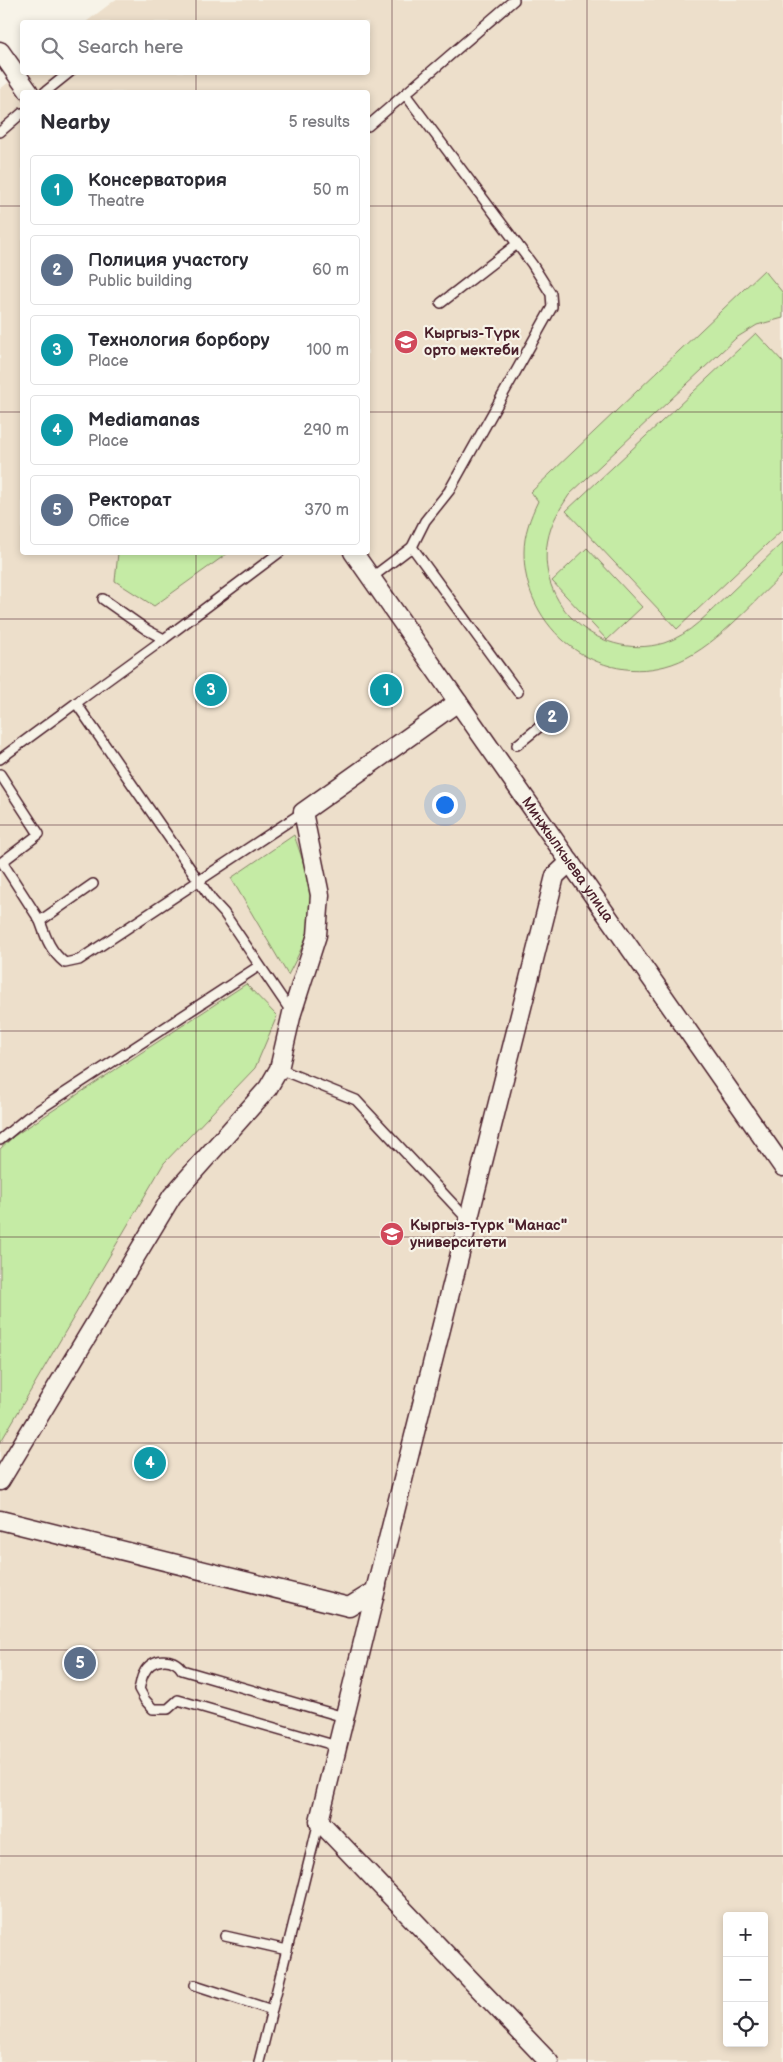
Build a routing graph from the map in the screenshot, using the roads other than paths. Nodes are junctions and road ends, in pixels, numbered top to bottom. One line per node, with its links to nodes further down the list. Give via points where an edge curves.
1 (514, 0): 6 (lane)
2 (0, 52): 4 (street)
3 (66, 75): 5 (lane)
4 (28, 90)
5 (47, 90)
6 (405, 94): 8 (lane); 10 (lane)
7 (20, 115): 9 (lane)
8 (370, 124)
9 (0, 132)
10 (517, 244): 11 (lane); 12 (lane, via 551,294 552,306 449,491 425,521)
11 (441, 303)
12 (412, 547): 15 (lane); 18 (lane)
13 (276, 555): 17 (lane)
14 (355, 555): 15 (street, Миңжылкыева улица)
15 (371, 578): 19 (street, Миңжылкыева улица)
16 (103, 599): 17 (lane)
17 (164, 639): 20 (lane)
18 (518, 692)
19 (458, 702): 25 (street); 26 (street, Миңжылкыева улица)
20 (76, 703): 23 (lane); 27 (lane)
21 (543, 724): 22 (lane)
22 (517, 745)
23 (0, 759)
24 (0, 774): 29 (lane, via 39,834 2,862)
25 (303, 812): 27 (lane); 31 (street, via 320,895 317,935)
26 (570, 862): 34 (street, Миңжылкыева улица); 35 (street, via 555,876)
27 (200, 881): 29 (lane, via 79,960 65,963 56,956 47,943); 30 (lane)
28 (93, 884): 29 (lane)
29 (40, 921)
30 (259, 966): 31 (lane); 33 (lane, via 28,1117)
31 (292, 1013): 32 (street)
32 (278, 1069): 35 (lane, via 356,1100); 36 (street, via 268,1088 172,1196)
33 (0, 1140)
34 (783, 1167)
35 (469, 1221): 38 (street)
36 (0, 1481)
37 (0, 1520): 38 (street, via 349,1607 375,1591)
38 (380, 1571): 39 (street)
39 (344, 1717): 40 (street); 40 (lane, via 182,1670 178,1662 170,1659 153,1664 144,1672 140,1689 153,1709 168,1709 178,1700)
40 (337, 1746): 41 (street)
41 (319, 1821): 43 (lane); 47 (street)
42 (225, 1936): 43 (lane)
43 (287, 1950): 45 (lane)
44 (195, 1985): 45 (lane)
45 (272, 2010): 46 (lane)
46 (259, 2062)
47 (550, 2062)

